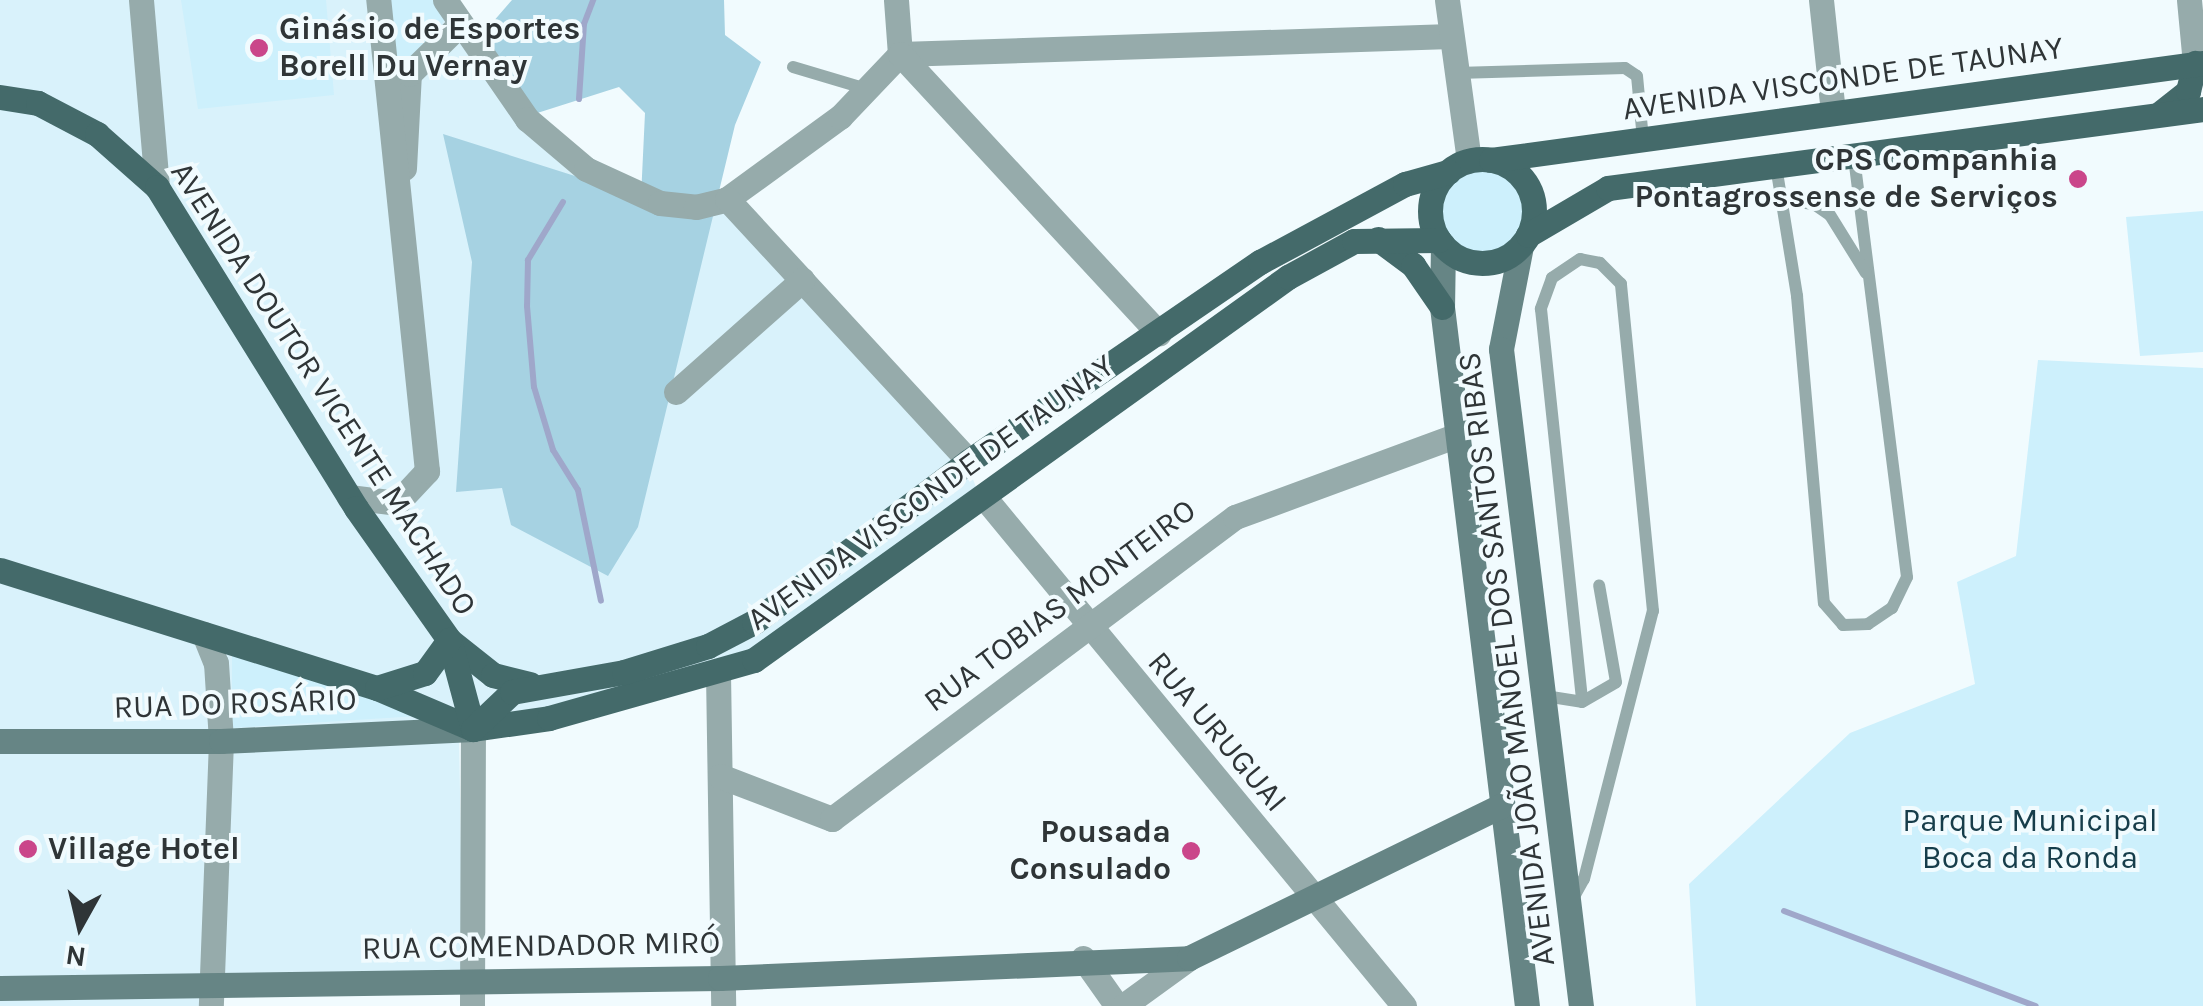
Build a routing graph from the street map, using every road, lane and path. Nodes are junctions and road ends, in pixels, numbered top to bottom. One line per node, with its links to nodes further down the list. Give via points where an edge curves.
1 (141, 0): 23 (street)
2 (378, 0): 26 (street)
3 (445, 0): 8 (street)
4 (896, 0): 10 (street)
5 (1447, 0): 9 (street)
6 (1822, 0): 17 (street)
7 (2189, 0): 11 (street)
8 (460, 24): 24 (street, via 527,120 586,169 660,203 696,207); 26 (street, via 408,74)
9 (1452, 36): 10 (street); 13 (street)
10 (900, 54): 14 (street); 33 (street)
11 (2199, 63): 17 (main road, AVENIDA VISCONDE DE TAUNAY); 18 (main road, via 2188,91)
12 (792, 67): 14 (lane)
13 (1457, 73): 19 (lane, via 1625,68 1637,76); 21 (street)
14 (867, 89): 24 (street, via 840,117)
15 (0, 96): 23 (main road, AVENIDA DOUTOR VICENTE MACHADO, via 38,103 97,134)
16 (2203, 109): 18 (main road, AVENIDA VISCONDE DE TAUNAY)
17 (1833, 112): 19 (main road, AVENIDA VISCONDE DE TAUNAY)
18 (2160, 114): 20 (main road, AVENIDA VISCONDE DE TAUNAY)
19 (1643, 139): 21 (main road, AVENIDA VISCONDE DE TAUNAY)
20 (1854, 156): 22 (main road, AVENIDA VISCONDE DE TAUNAY); 31 (lane)
21 (1469, 164): 28 (main road, via 1528,185 1534,209); 29 (main road, via 1430,202); 33 (main road, AVENIDA VISCONDE DE TAUNAY, via 1336,219 1260,262)
22 (1776, 166): 25 (lane); 28 (main road, AVENIDA VISCONDE DE TAUNAY, via 1608,188)
23 (158, 186): 37 (main road, AVENIDA DOUTOR VICENTE MACHADO)
24 (727, 199): 30 (street)
25 (1781, 200): 31 (lane, via 1814,204 1830,215); 31 (lane, via 1797,296 1824,603 1843,625 1868,624 1892,608 1907,577)
26 (398, 228): 37 (street, via 426,471 396,503)
27 (1378, 239): 29 (main road, AVENIDA VISCONDE DE TAUNAY); 32 (main road, via 1413,265); 38 (main road, AVENIDA VISCONDE DE TAUNAY, via 1354,242 1288,277)
28 (1524, 240): 29 (main road, AVENIDA VISCONDE DE TAUNAY, via 1485,263 1458,257); 47 (main road, AVENIDA JOÃO MANOEL DOS SANTOS RIBAS, via 1501,349)
29 (1441, 242): 32 (main road, AVENIDA JOÃO MANOEL DOS SANTOS RIBAS)
30 (802, 280): 34 (street); 36 (street)
31 (1869, 280)
32 (1442, 308): 35 (main road, AVENIDA JOÃO MANOEL DOS SANTOS RIBAS)
33 (1159, 334): 36 (main road, AVENIDA VISCONDE DE TAUNAY)
34 (676, 392)
35 (1458, 435): 41 (street, RUA TOBIAS MONTEIRO, via 1235,517); 53 (main road, AVENIDA JOÃO MANOEL DOS SANTOS RIBAS)
36 (969, 462): 45 (main road, AVENIDA VISCONDE DE TAUNAY, via 754,622 708,646 624,672)
37 (349, 497): 43 (main road, AVENIDA DOUTOR VICENTE MACHADO)
38 (984, 497): 41 (street, RUA URUGUAI); 44 (main road, AVENIDA VISCONDE DE TAUNAY, via 754,660)
39 (0, 570): 42 (main road)
40 (1599, 586): 48 (lane, via 1618,669 1609,689)
41 (1084, 624): 52 (street, RUA TOBIAS MONTEIRO, via 832,819); 54 (street, RUA URUGUAI)
42 (204, 634): 46 (main road); 51 (street, via 216,664)
43 (449, 640): 45 (main road, AVENIDA DOUTOR VICENTE MACHADO, via 492,675); 46 (main road, via 425,674); 49 (main road)
44 (718, 673): 49 (main road, AVENIDA VISCONDE DE TAUNAY, via 549,718); 52 (street)
45 (540, 686): 49 (main road, via 499,698)
46 (377, 688): 49 (main road)
47 (1544, 696): 48 (lane); 55 (main road, AVENIDA JOÃO MANOEL DOS SANTOS RIBAS)
48 (1582, 702): 55 (lane, via 1541,309 1552,278 1580,259 1600,263 1621,284 1653,611 1584,879)
49 (472, 729): 51 (main road, RUA DO ROSÁRIO); 61 (street)
50 (0, 741): 51 (main road, RUA DO ROSÁRIO)
51 (221, 741): 60 (street)
52 (720, 776): 58 (street)
53 (1500, 806): 54 (main road); 65 (main road, AVENIDA JOÃO MANOEL DOS SANTOS RIBAS)
54 (1314, 895): 57 (main road); 64 (street, RUA URUGUAI)
55 (1570, 904): 66 (main road, AVENIDA JOÃO MANOEL DOS SANTOS RIBAS)
56 (1083, 958): 57 (main road, RUA COMENDADOR MIRÓ); 58 (main road, RUA COMENDADOR MIRÓ); 63 (street)
57 (1189, 958): 63 (street)
58 (720, 978): 61 (main road, RUA COMENDADOR MIRÓ); 62 (street)
59 (0, 988): 60 (main road, RUA COMENDADOR MIRÓ)
60 (211, 993): 61 (main road, RUA COMENDADOR MIRÓ)
61 (471, 994)
62 (723, 1006)
63 (1120, 1006)
64 (1404, 1006)
65 (1527, 1006)
66 (1581, 1006)

